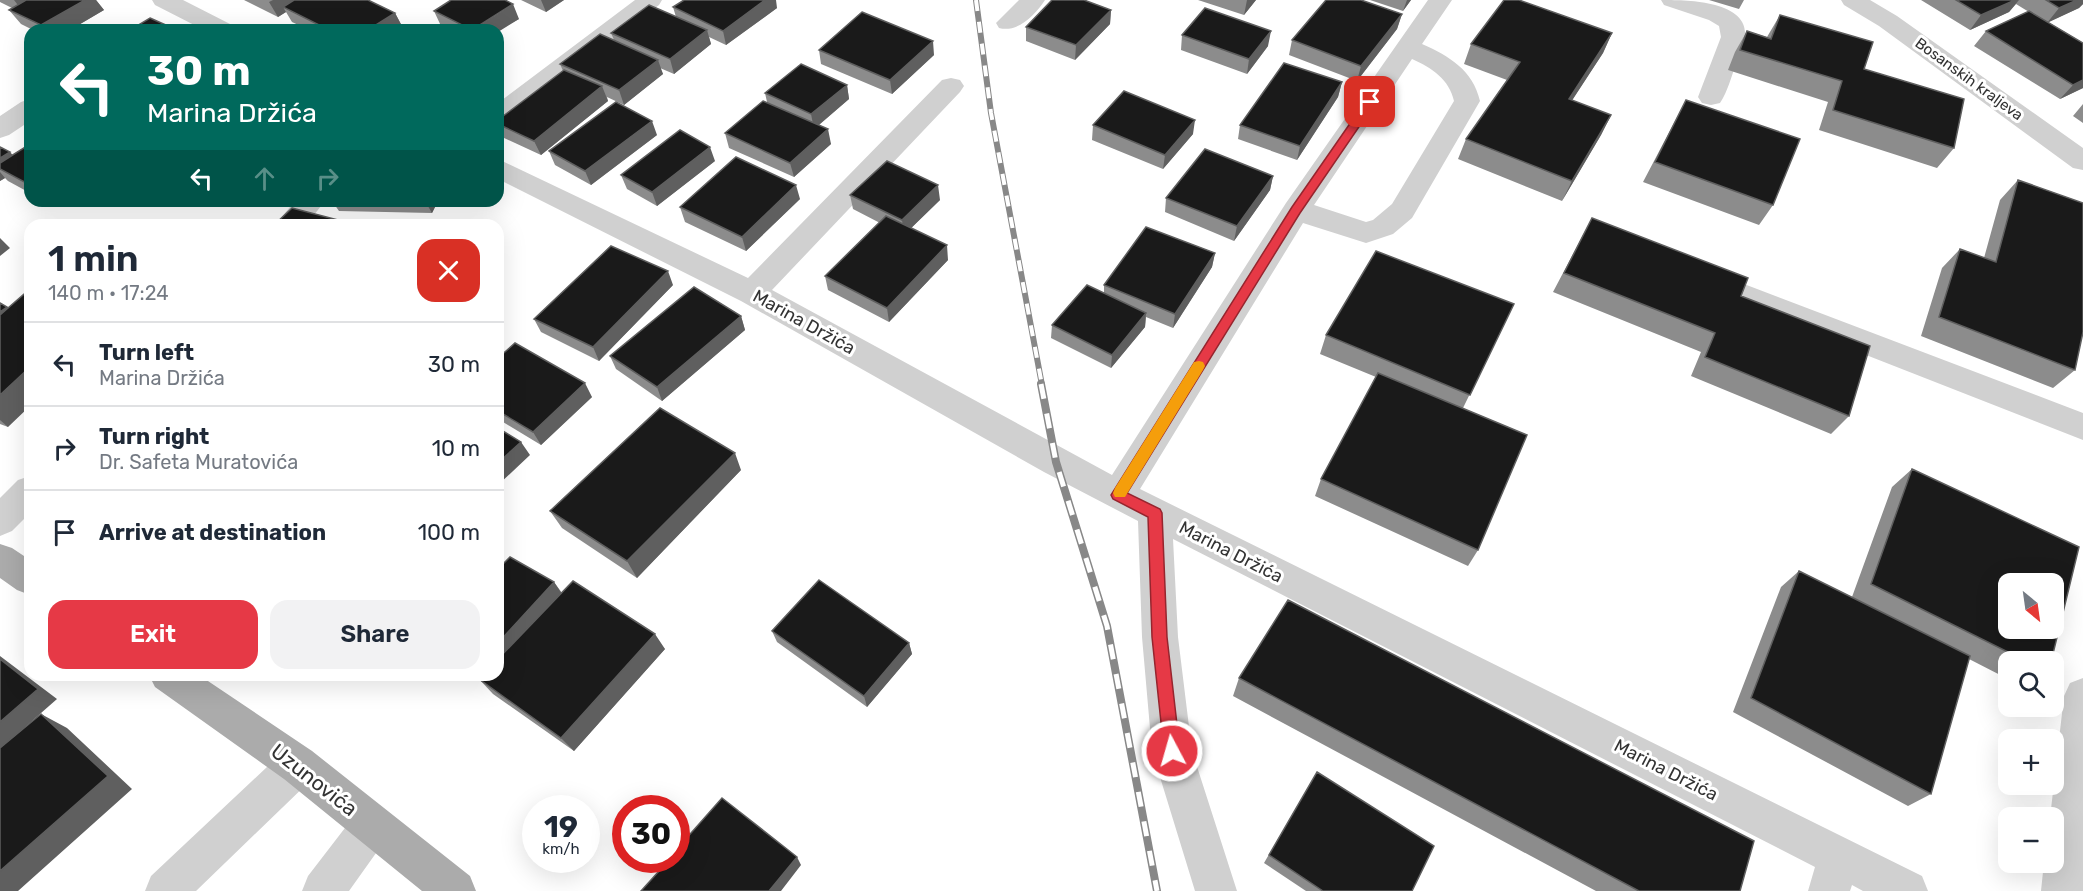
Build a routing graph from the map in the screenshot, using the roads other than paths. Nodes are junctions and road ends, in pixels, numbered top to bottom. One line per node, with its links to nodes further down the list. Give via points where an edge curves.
1 (650, 0): 13 (street)
2 (1033, 0): 7 (street)
3 (1440, 0): 10 (street)
4 (1673, 0): 12 (street, via 1731,23 1733,37)
5 (1853, 0): 16 (street, Bosanskih kraljeva)
6 (171, 4): 8 (street); 9 (street)
7 (1008, 23)
8 (153, 24)
9 (211, 24)
10 (1407, 47): 19 (street); 19 (street, via 1434,58 1452,73 1466,89 1467,101 1402,211 1383,227 1366,233)
11 (951, 86): 21 (street)
12 (1711, 97)
13 (504, 111)
14 (24, 112): 15 (street)
15 (0, 129)
16 (2083, 161)
17 (504, 171): 21 (street, Marina Držića)
18 (306, 207): 20 (street)
19 (1296, 210): 24 (street)
20 (294, 219)
21 (752, 293): 24 (street, Marina Držića)
22 (1744, 294): 23 (street)
23 (2083, 427)
24 (1118, 495): 26 (street, Marina Držića)
25 (24, 496): 27 (street)
26 (1155, 513): 34 (street, Marina Držića); 38 (street, via 1160,637 1172,751)
27 (0, 521)
28 (0, 559): 29 (main road)
29 (24, 575)
30 (177, 681): 32 (main road, Uzunovića)
31 (2083, 696): 40 (street)
32 (298, 765): 33 (main road, Uzunovića); 35 (street)
33 (372, 825): 36 (street); 37 (main road, Uzunovića)
34 (1834, 874): 39 (street, Marina Držića)
35 (166, 891)
36 (323, 891)
37 (455, 891)
38 (1216, 891)
39 (1907, 891)
40 (2062, 891)

